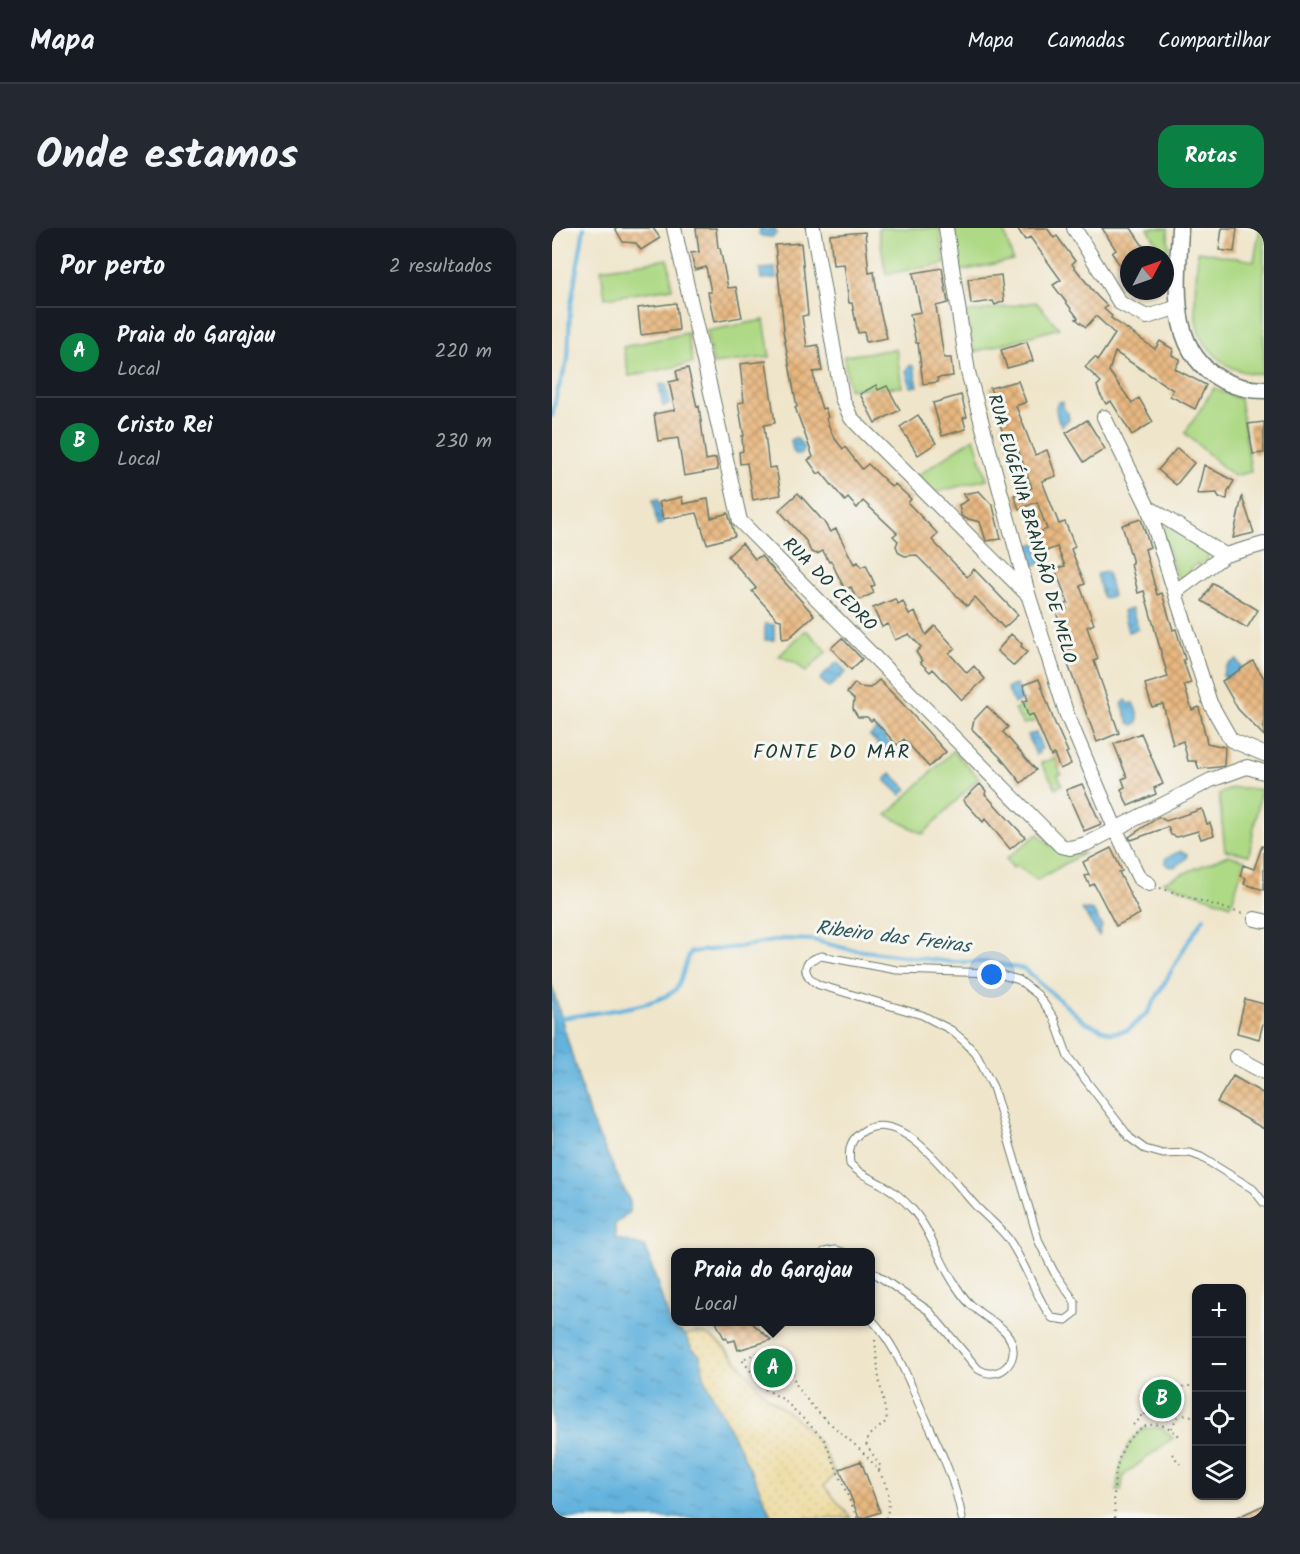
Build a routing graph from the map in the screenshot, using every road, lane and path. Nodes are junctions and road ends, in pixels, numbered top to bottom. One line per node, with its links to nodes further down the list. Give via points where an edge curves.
1 (674, 228): 16 (street, RUA DO CEDRO, via 740,521 1061,846 1086,844)
2 (813, 228): 13 (street, via 842,398 851,418)
3 (946, 228): 13 (street, RUA EUGÉNIA BRANDÃO DE MELO, via 968,372)
4 (1074, 228): 6 (street, via 1120,303 1147,317)
5 (1180, 228): 6 (street)
6 (1178, 307): 7 (street, via 1182,331 1193,355 1212,375 1237,387)
7 (1264, 390)
8 (1104, 417): 9 (street)
9 (1148, 507): 11 (street); 12 (street)
10 (1264, 544): 11 (street)
11 (1225, 555): 12 (street)
12 (1175, 592): 14 (street, via 1210,702 1231,740)
13 (1029, 597): 16 (street, RUA EUGÉNIA BRANDÃO DE MELO, via 1067,715)
14 (1264, 754)
15 (1264, 772): 16 (street, RUA DO CEDRO, via 1247,767 1211,780)
16 (1116, 830): 17 (street, RUA EUGÉNIA BRANDÃO DE MELO, via 1139,878)
17 (1149, 884): 18 (path)
18 (1260, 920)
19 (1236, 1057): 20 (street)
20 (1264, 1072)
21 (1264, 1203): 22 (lane, via 1253,1190 1201,1157 1190,1153 1163,1154 1145,1149 1130,1138 1068,1057 1054,1018 1038,995 1018,980 995,973 897,970 821,956 807,963 811,981 937,1021 976,1054 993,1087 1039,1242 1075,1302 1075,1313 1066,1320 1052,1318 1011,1241 916,1140 886,1127 868,1128 855,1136 848,1149 850,1164 915,1212 956,1286 975,1309 1005,1331 1012,1342 1011,1362 998,1372 984,1373 929,1311)
22 (875, 1273)
23 (875, 1325): 43 (lane, via 902,1366 942,1454 958,1495)
24 (875, 1340): 40 (path, via 887,1420 868,1435 866,1444 881,1467)
25 (782, 1373): 26 (path)
26 (793, 1373): 40 (path, via 811,1405 860,1448); 41 (path, via 791,1363 779,1355 757,1352 742,1360 765,1389 784,1400 824,1439)
27 (1192, 1386): 28 (path, via 1177,1392 1175,1403)
28 (1180, 1413): 31 (path); 36 (path)
29 (1160, 1414): 30 (path); 32 (path, via 1141,1414); 33 (path)
30 (1169, 1415)
31 (1192, 1416)
32 (1138, 1420): 34 (path); 35 (path)
33 (1159, 1424): 35 (path); 36 (path)
34 (1133, 1425)
35 (1143, 1427): 44 (path, via 1132,1436 1118,1461)
36 (1171, 1428): 37 (path)
37 (1179, 1436)
38 (1172, 1454): 39 (path)
39 (1180, 1464)
40 (878, 1472): 42 (path, via 888,1490 890,1508)
41 (857, 1518)
42 (886, 1518)
43 (962, 1518)
44 (1114, 1518)

